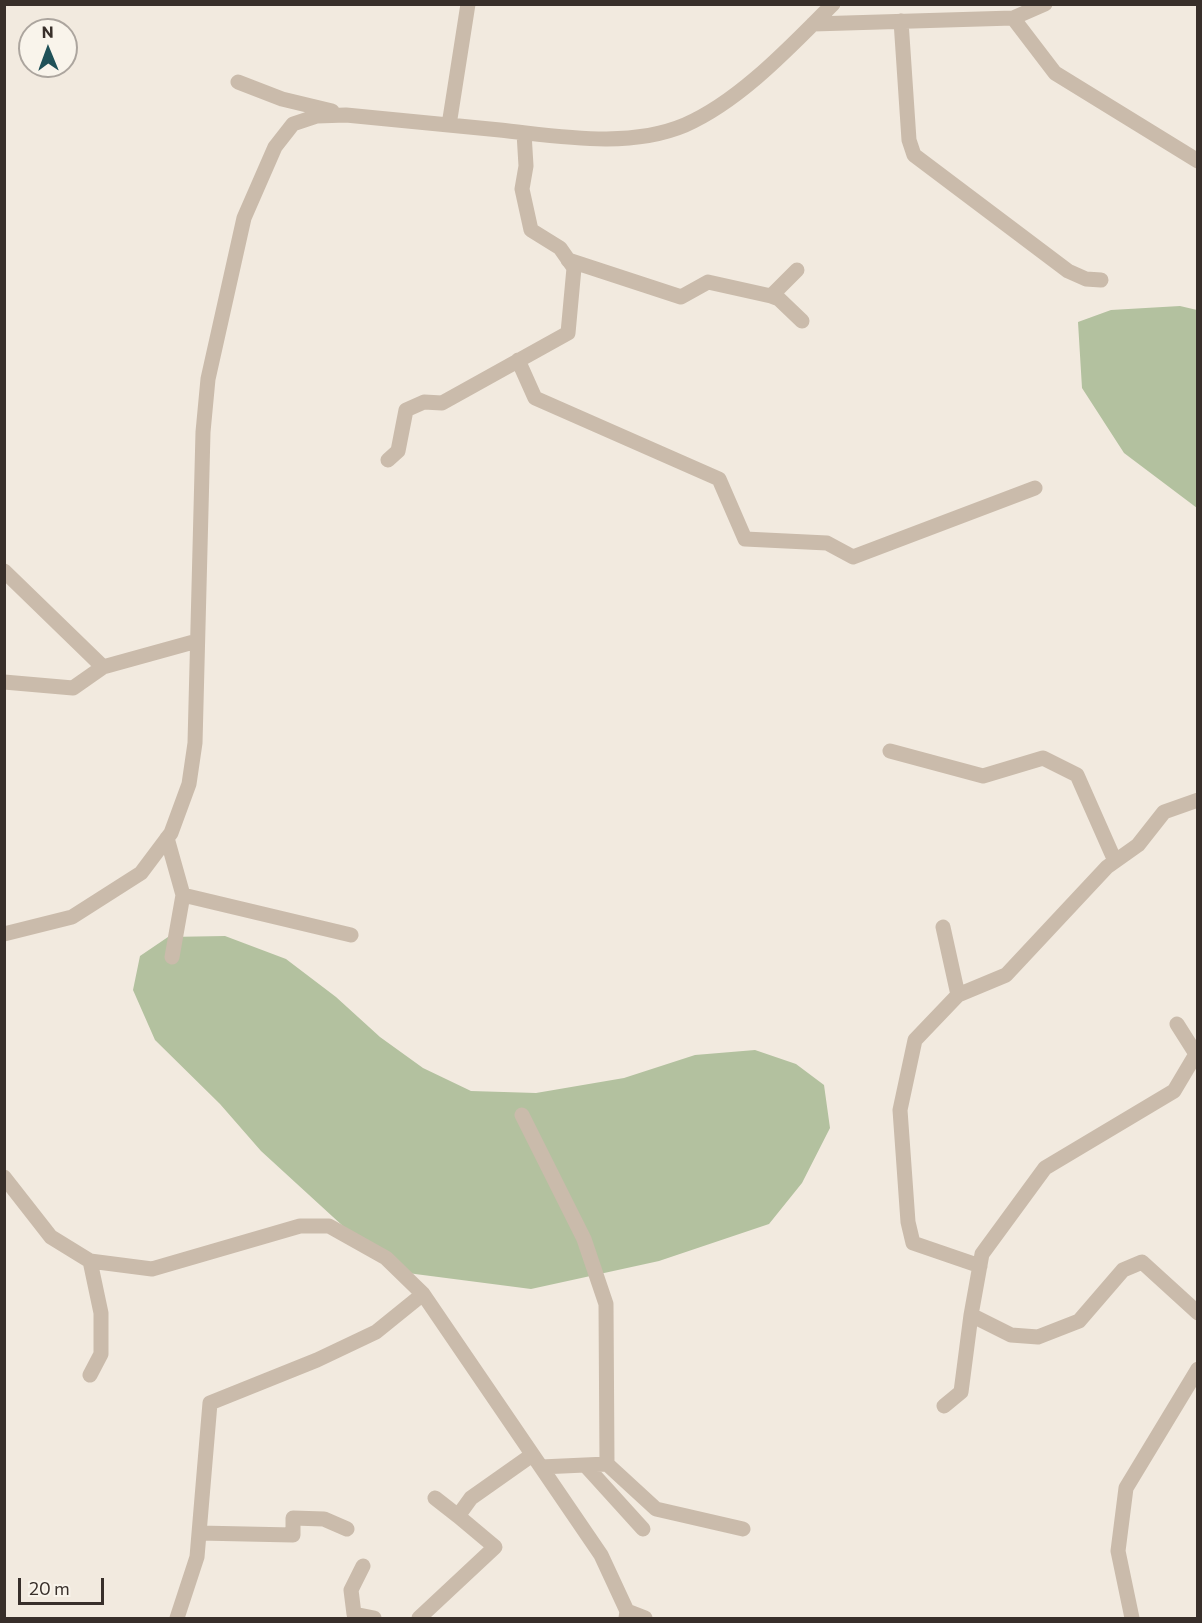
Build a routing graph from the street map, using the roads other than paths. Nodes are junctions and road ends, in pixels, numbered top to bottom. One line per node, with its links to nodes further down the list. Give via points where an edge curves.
1 (468, 4): 9 (street)
2 (833, 4): 6 (street)
3 (1045, 4): 4 (street)
4 (1013, 18): 5 (street); 11 (street, via 1055,73)
5 (901, 21): 6 (street); 14 (street, via 909,140 914,155 1068,271 1086,279)
6 (813, 24): 10 (street, via 735,94 683,126 627,138)
7 (238, 82): 8 (street, via 282,99)
8 (346, 115): 9 (street); 21 (street, via 317,116 293,124 275,147 244,218 207,390)
9 (449, 125): 10 (street)
10 (524, 133): 12 (street, via 526,166 522,189 531,230 560,248)
11 (1197, 161)
12 (568, 260): 15 (street, via 681,297 708,282); 17 (street, via 574,268 568,333)
13 (797, 270): 15 (street)
14 (1101, 279)
15 (771, 296): 16 (street, via 779,298)
16 (802, 321)
17 (518, 360): 18 (street, via 442,403 424,402 406,410 398,451); 19 (street, via 535,398 719,479 746,539 827,543 853,557)
18 (388, 460)
19 (1035, 488)
20 (4, 571): 22 (street)
21 (197, 641): 22 (street); 26 (street, via 195,743 189,784)
22 (103, 667): 23 (street, via 73,688)
23 (4, 682)
24 (890, 751): 27 (street, via 983,776 1043,758 1077,775)
25 (1197, 800): 27 (street, via 1164,812 1138,845)
26 (167, 838): 28 (street); 31 (street, via 141,873 118,890 72,917)
27 (1115, 861): 33 (street, via 1006,975)
28 (183, 895): 30 (street); 32 (street)
29 (943, 927): 33 (street)
30 (351, 935)
31 (6, 938)
32 (172, 957)
33 (958, 995): 38 (street, via 915,1040 900,1110 908,1222 914,1243)
34 (1177, 1024): 38 (street, via 1196,1054 1174,1091 1045,1168 982,1254)
35 (522, 1115): 46 (street, via 584,1239 606,1304)
36 (4, 1177): 37 (street, via 51,1237)
37 (90, 1261): 39 (street, via 152,1269 300,1226 329,1226 386,1258); 43 (street, via 101,1313 101,1354)
38 (980, 1266): 41 (street)
39 (423, 1294): 45 (street); 53 (street, via 376,1332 210,1403)
40 (1197, 1313): 41 (street, via 1142,1262 1123,1270 1079,1321 1038,1336 1011,1335)
41 (971, 1315): 44 (street, via 962,1392)
42 (1197, 1369): 60 (street, via 1126,1488 1118,1551)
43 (90, 1375)
44 (944, 1406)
45 (537, 1461): 47 (street); 49 (street, via 471,1498); 55 (street, via 601,1555)
46 (607, 1464): 47 (street); 52 (street, via 656,1509)
47 (585, 1465): 51 (street)
48 (435, 1498): 49 (street)
49 (458, 1516): 58 (street, via 495,1547)
50 (347, 1528): 53 (street, via 324,1519 293,1518 293,1535)
51 (643, 1529)
52 (743, 1529)
53 (199, 1533): 56 (street, via 188,1592)
54 (363, 1566): 57 (street, via 351,1590 354,1614)
55 (627, 1615): 59 (street)
56 (177, 1618)
57 (374, 1618)
58 (419, 1618)
59 (645, 1618)
60 (1132, 1618)

